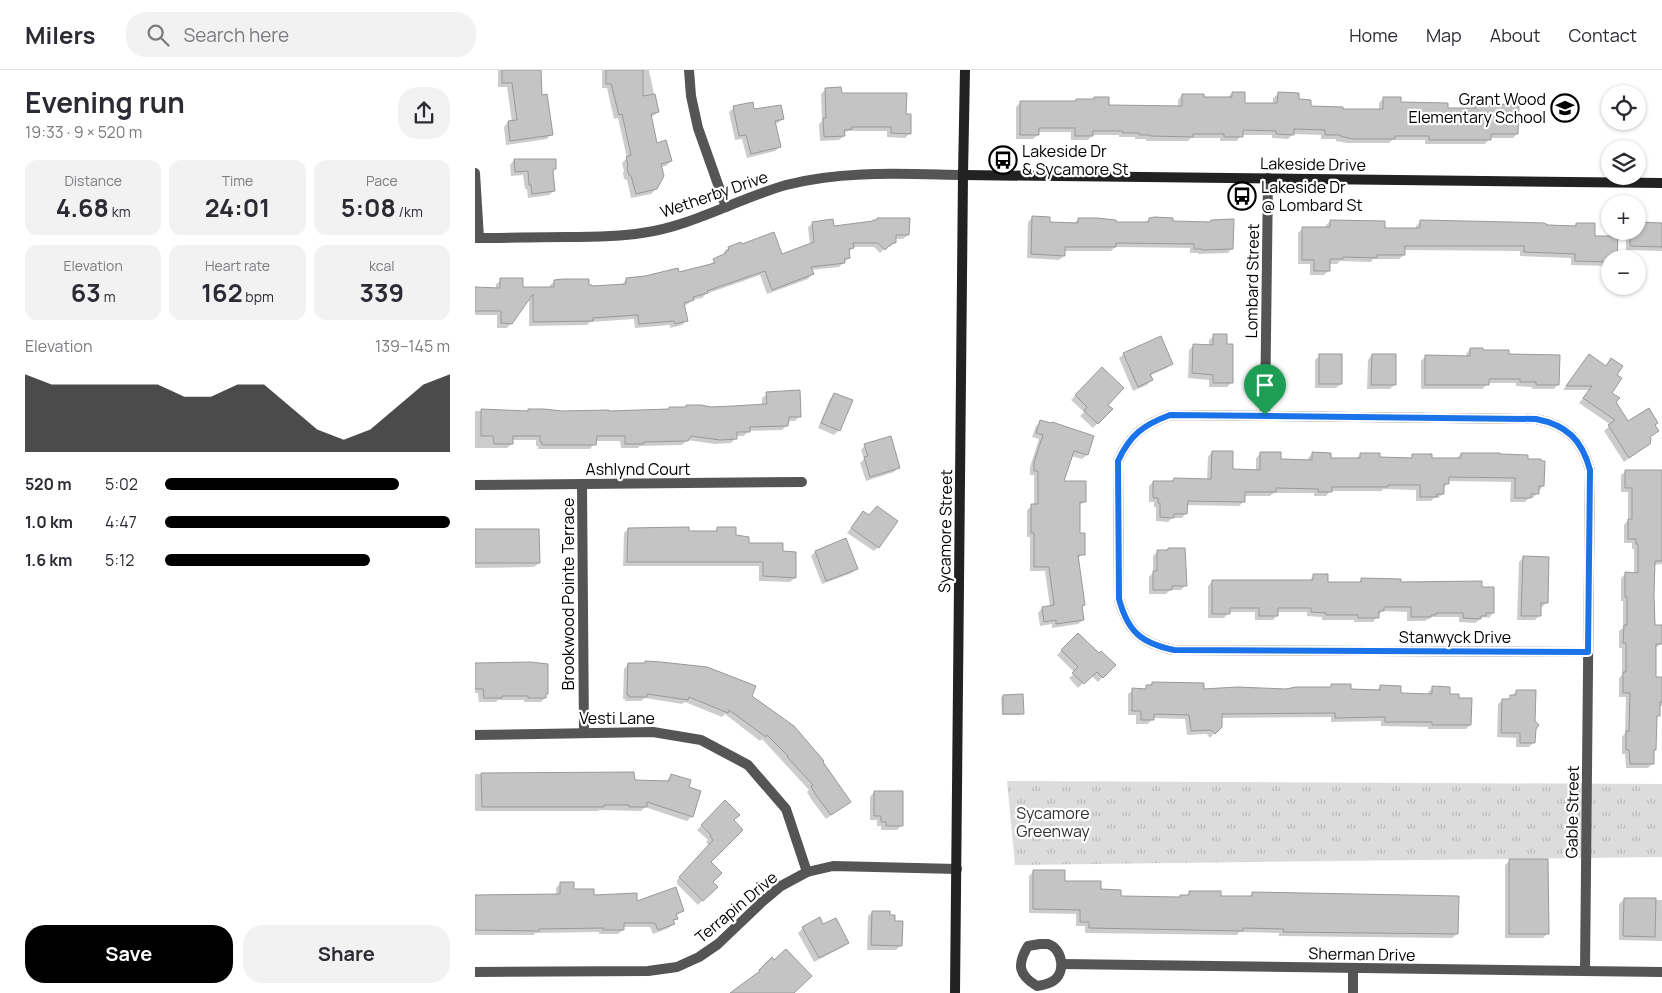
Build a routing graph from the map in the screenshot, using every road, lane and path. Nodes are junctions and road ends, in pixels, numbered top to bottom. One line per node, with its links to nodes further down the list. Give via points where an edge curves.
1 (689, 70): 7 (street, via 698,128)
2 (965, 70): 4 (street, Sycamore Street)
3 (475, 173): 8 (street)
4 (963, 175): 5 (street, Lakeside Drive); 7 (street, Wetherby Drive, via 838,176 784,186); 16 (street, Sycamore Street)
5 (1268, 178): 6 (street, Lakeside Drive); 9 (street, Lombard Street)
6 (1662, 183)
7 (726, 207): 8 (street, Wetherby Drive, via 669,228 634,234)
8 (477, 238)
9 (1265, 415): 13 (street, Stanwyck Drive, via 1536,419 1565,429 1577,440 1590,470); 13 (street, Stanwyck Drive, via 1170,415 1143,427 1125,446 1118,461 1119,599 1123,614 1142,638 1156,646 1174,650)
10 (802, 482): 11 (street, Ashlynd Court)
11 (582, 484): 12 (street, Ashlynd Court); 14 (street, Brookwood Pointe Terrace)
12 (475, 485)
13 (1588, 652): 20 (street, Gable Street)
14 (584, 733): 15 (street, Vesti Lane); 17 (street, Vesti Lane, via 653,732 701,740 748,765 786,809)
15 (475, 735)
16 (957, 868): 17 (street, Terrapin Drive, via 833,866); 23 (street, Sycamore Street)
17 (807, 872): 21 (street, Terrapin Drive, via 781,886 718,944 677,967 648,971)
18 (1062, 964): 18 (street, via 1054,948 1039,944 1028,946 1020,966 1023,975 1037,986 1053,981 1060,974); 19 (street, Sherman Drive)
19 (1353, 969): 20 (street, Sherman Drive); 24 (street)
20 (1585, 971): 22 (street, Sherman Drive)
21 (475, 972)
22 (1662, 972)
23 (955, 993)
24 (1353, 993)

